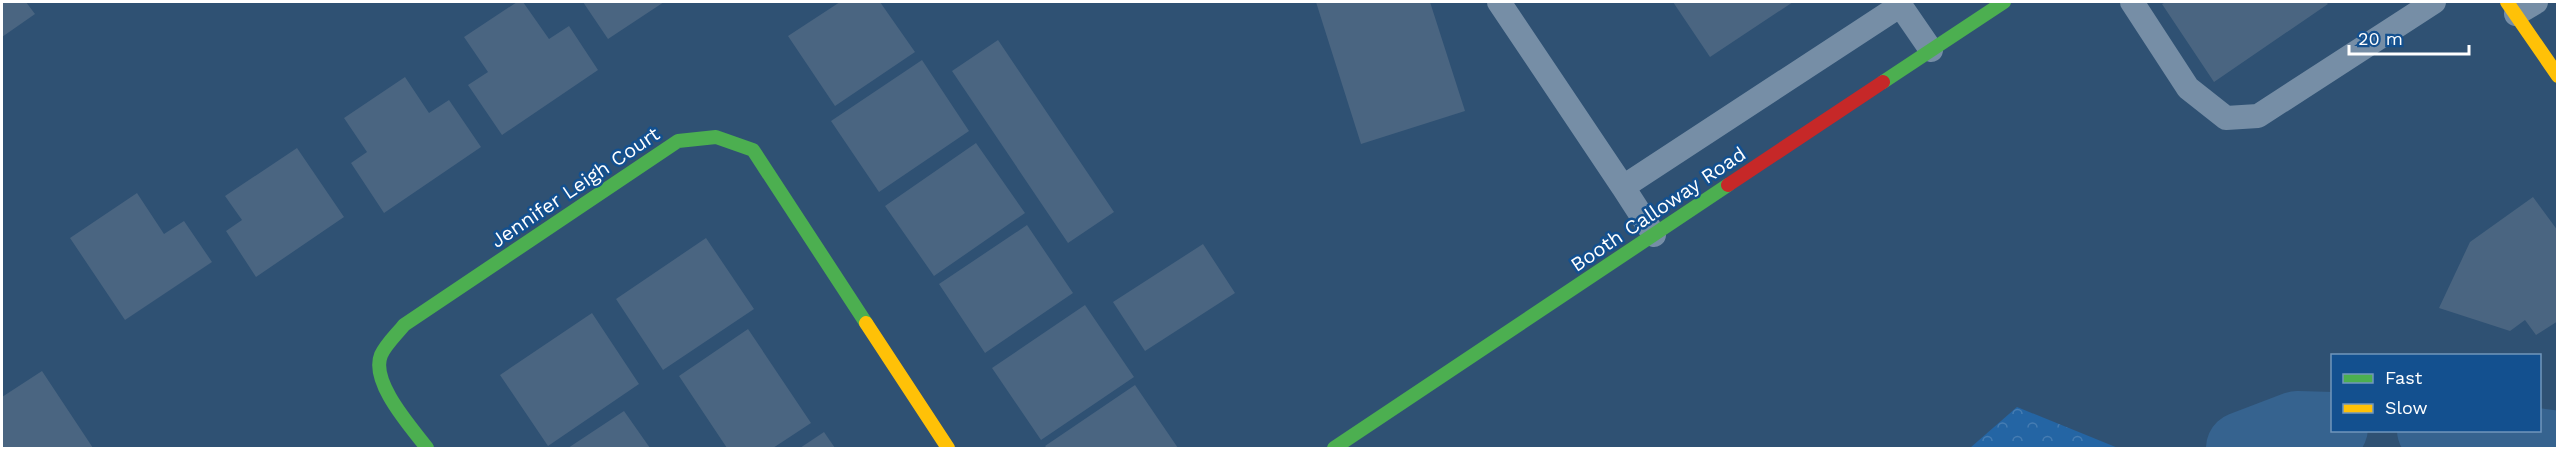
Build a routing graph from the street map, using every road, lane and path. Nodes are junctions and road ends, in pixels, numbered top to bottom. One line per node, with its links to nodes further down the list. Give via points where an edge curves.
1 (1499, 2): 10 (lane)
2 (2004, 2): 8 (street, Booth Calloway Road)
3 (2132, 2): 4 (lane, via 2188,88 2226,118 2258,116)
4 (2434, 2)
5 (2536, 2): 7 (lane)
6 (1900, 3): 8 (lane); 10 (lane)
7 (2511, 8): 9 (street)
8 (1931, 50): 11 (street, Booth Calloway Road)
9 (2558, 76)
10 (1623, 187): 11 (lane)
11 (1654, 235): 14 (street, Booth Calloway Road)
12 (427, 448): 13 (street, Jennifer Leigh Court, via 387,392 379,368 380,356 404,325 678,141 706,135 753,150)
13 (948, 448)
14 (1334, 448)

